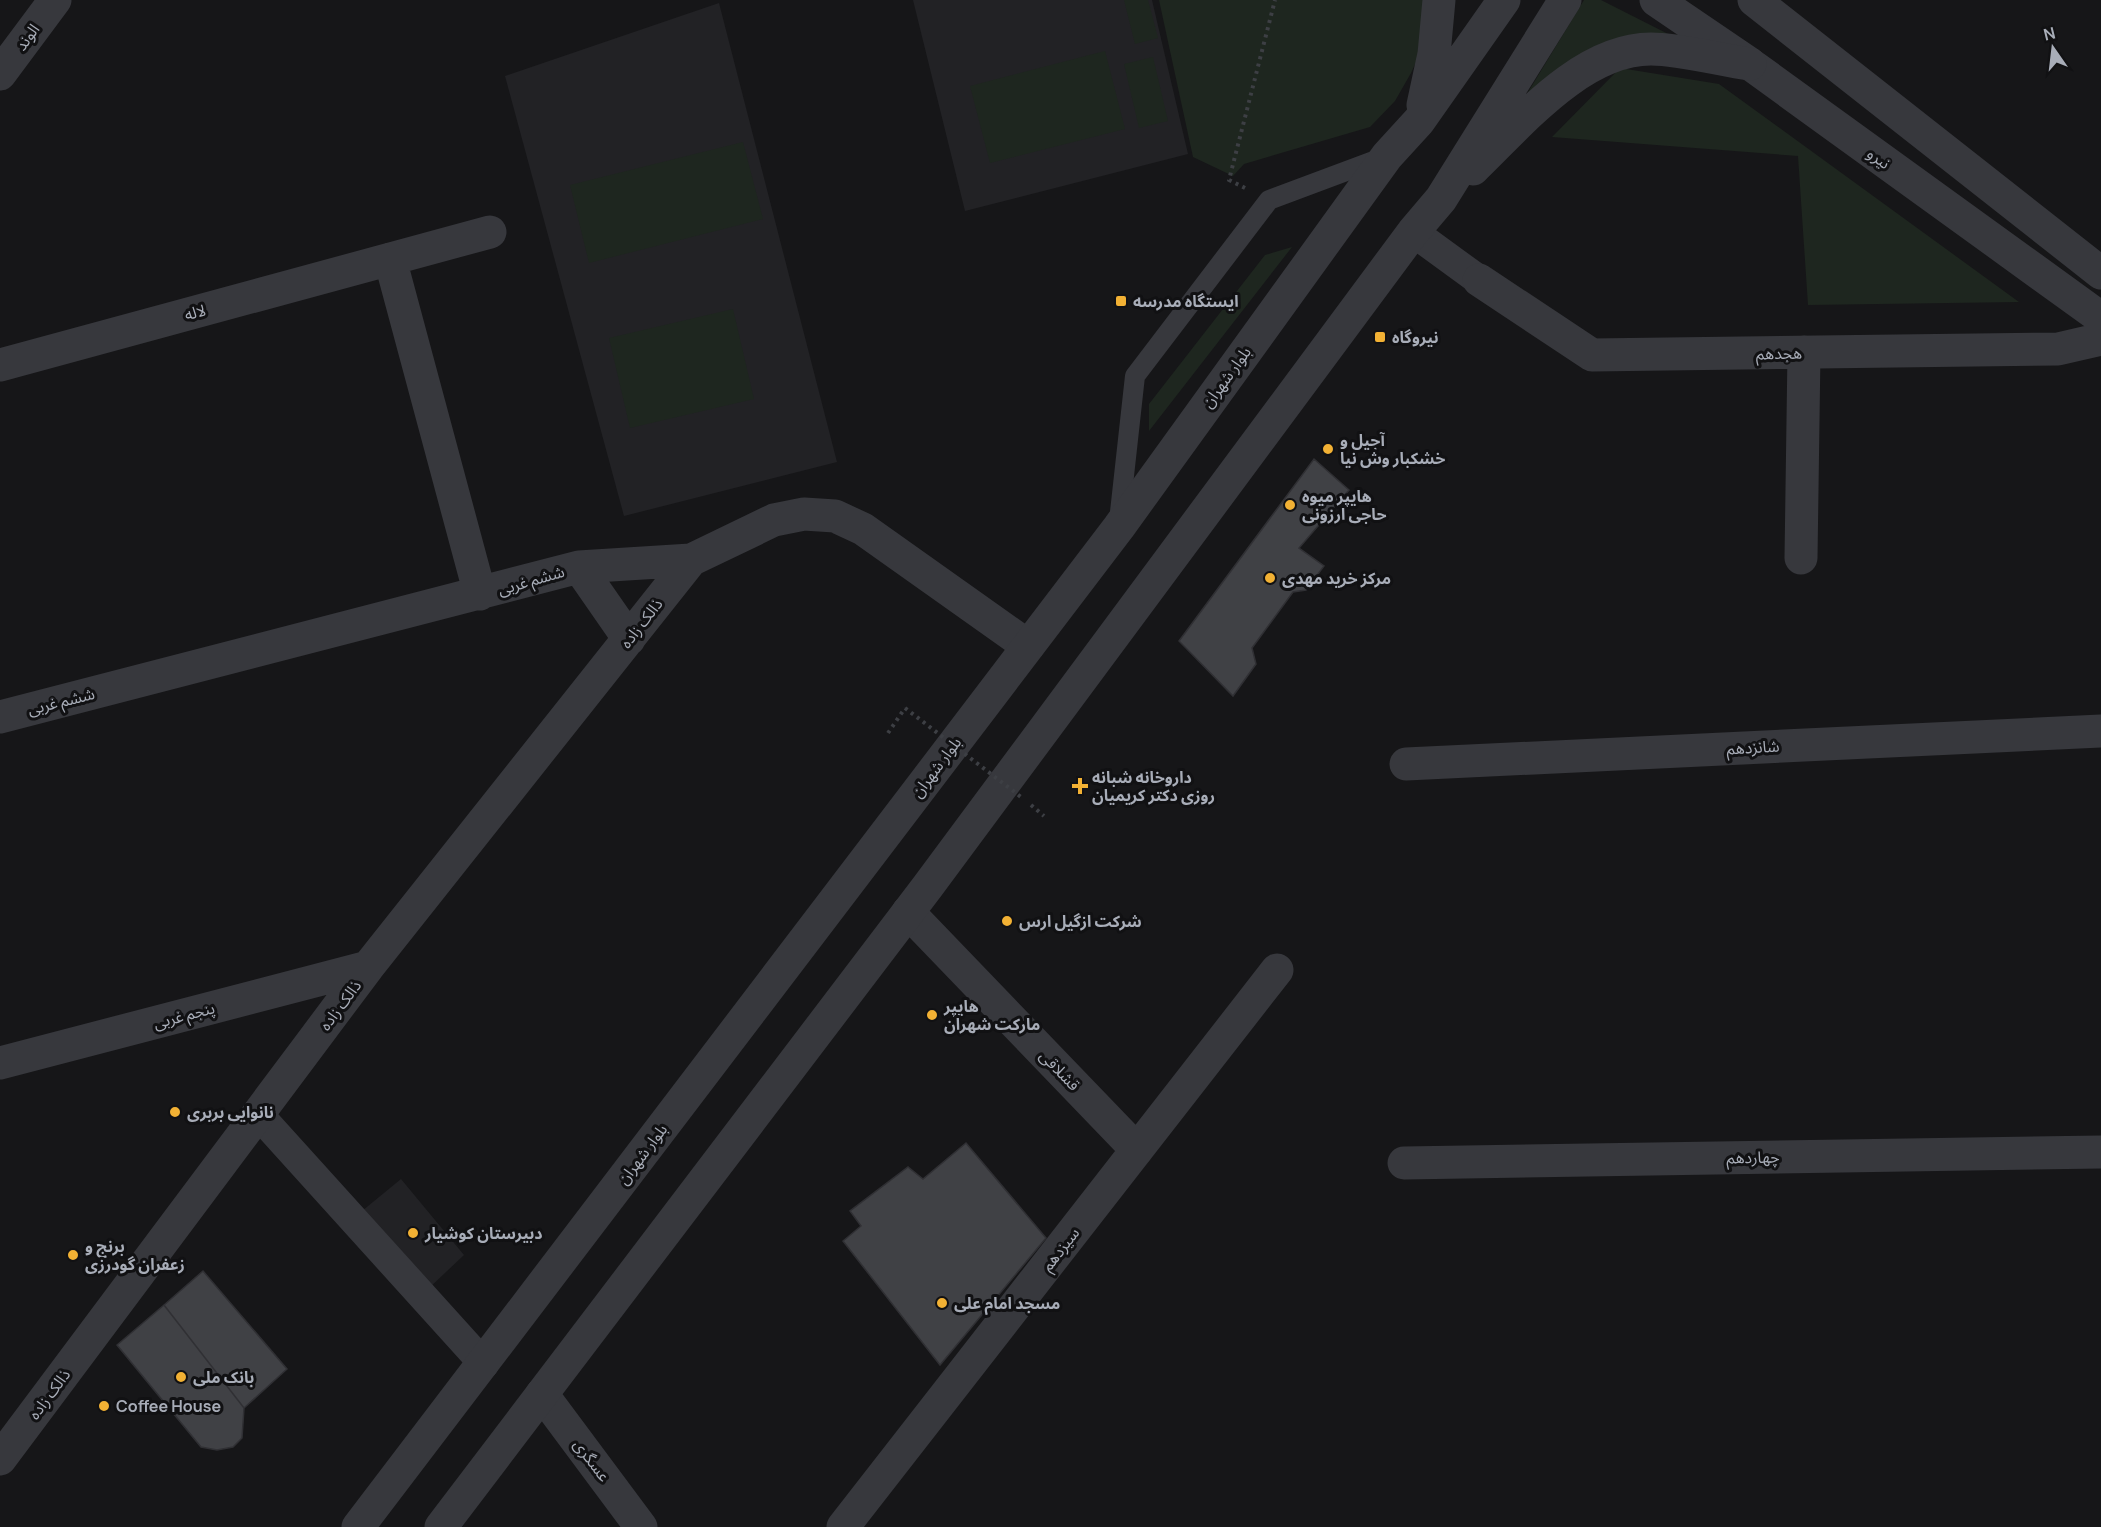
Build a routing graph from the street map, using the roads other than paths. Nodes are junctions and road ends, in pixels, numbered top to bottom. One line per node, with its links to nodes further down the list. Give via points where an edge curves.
1 (55, 0): 8 (street, الوند)
2 (1439, 0): 9 (street, via 1434,54)
3 (1504, 0): 9 (street, بلوار شهران)
4 (1565, 0): 11 (street)
5 (1656, 0): 7 (street, نیرو)
6 (1754, 0): 15 (street)
7 (1750, 64): 11 (street, via 1650,48 1585,68 1561,85); 17 (street, نیرو)
8 (0, 74)
9 (1419, 121): 10 (street, بلوار شهران)
10 (1387, 156): 21 (street, بلوار شهران); 21 (lane, via 1269,200 1135,376)
11 (1441, 199): 13 (street)
12 (490, 232): 14 (street, لاله)
13 (1413, 232): 16 (street); 31 (street)
14 (390, 260): 20 (street, لاله); 25 (street)
15 (2101, 273)
16 (1479, 280): 19 (street, هجدهم, via 1592,355)
17 (2101, 318)
18 (2101, 339): 19 (street, هجدهم, via 2058,348)
19 (1804, 352): 22 (street)
20 (0, 365)
21 (1119, 527): 27 (street, بلوار شهران)
22 (1801, 558)
23 (692, 560): 24 (street, ششم غربی); 26 (street, ذالک زاده); 27 (street, ششم غربی, via 774,520 804,513 835,516 864,529)
24 (579, 567): 25 (street, ششم غربی); 26 (street)
25 (480, 594): 28 (street, ششم غربی)
26 (629, 639): 32 (street, ذالک زاده)
27 (1028, 646): 39 (street, بلوار شهران)
28 (0, 717)
29 (2101, 731): 30 (street, شانزدهم)
30 (1406, 764)
31 (908, 912): 36 (street, قشلاقی); 40 (street)
32 (368, 967): 34 (street, پنجم غربی); 35 (street, ذالک زاده)
33 (1277, 970): 36 (street, سیزدهم)
34 (0, 1063)
35 (258, 1114): 39 (street); 41 (street, ذالک زاده)
36 (1137, 1150): 47 (street, سیزدهم)
37 (2101, 1152): 38 (street, چهاردهم)
38 (1404, 1162)
39 (484, 1364): 44 (street, بلوار شهران)
40 (542, 1394): 45 (street); 46 (street, عسگری)
41 (39, 1406): 42 (street); 43 (street, ذالک زاده)
42 (0, 1416)
43 (0, 1459)
44 (358, 1527)
45 (441, 1527)
46 (641, 1527)
47 (843, 1527)

